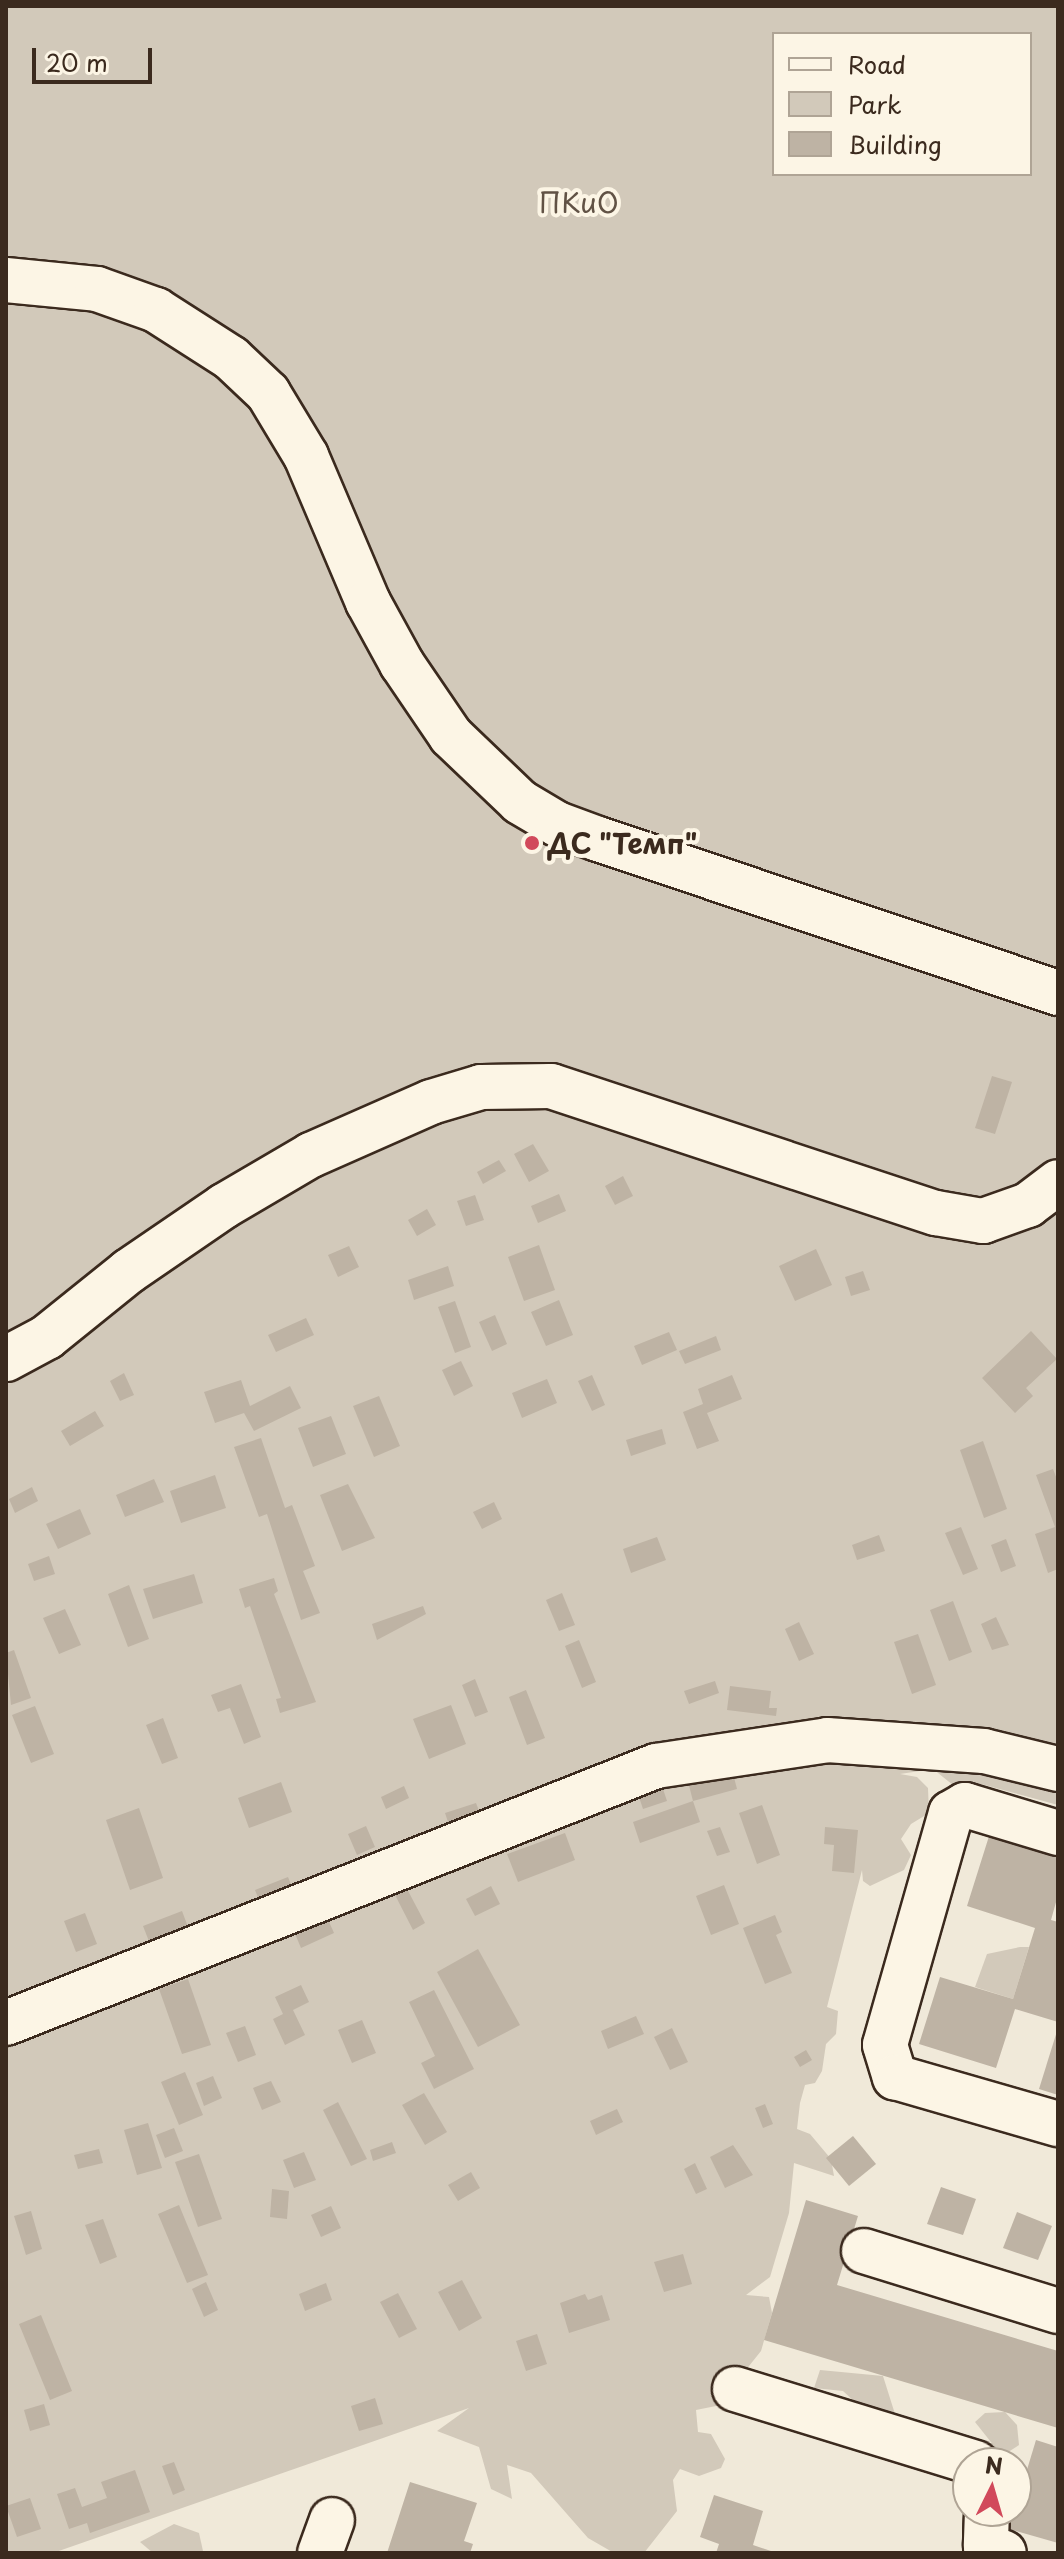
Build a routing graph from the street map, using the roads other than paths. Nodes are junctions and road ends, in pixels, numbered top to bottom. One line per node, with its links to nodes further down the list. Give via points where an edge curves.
1 (6, 280): 2 (street, via 84,287 156,310 231,358 268,393 306,456 368,602 402,664 451,736 520,802 598,839)
2 (1058, 993)
3 (1058, 1182): 4 (street, via 1028,1205 983,1221 921,1208 551,1086 481,1087 431,1102 311,1155 224,1206 129,1271 47,1337)
4 (6, 1359)
5 (1058, 1769): 7 (street, via 984,1751 827,1740 656,1766)
6 (1058, 1833): 8 (street, via 965,1805 951,1813 885,2045 895,2077)
7 (6, 2023)
8 (1058, 2124)
9 (864, 2251): 10 (street)
10 (1058, 2311)
11 (735, 2389): 12 (street)
12 (952, 2456)
13 (987, 2527): 14 (street, via 986,2546)
14 (1004, 2553)

